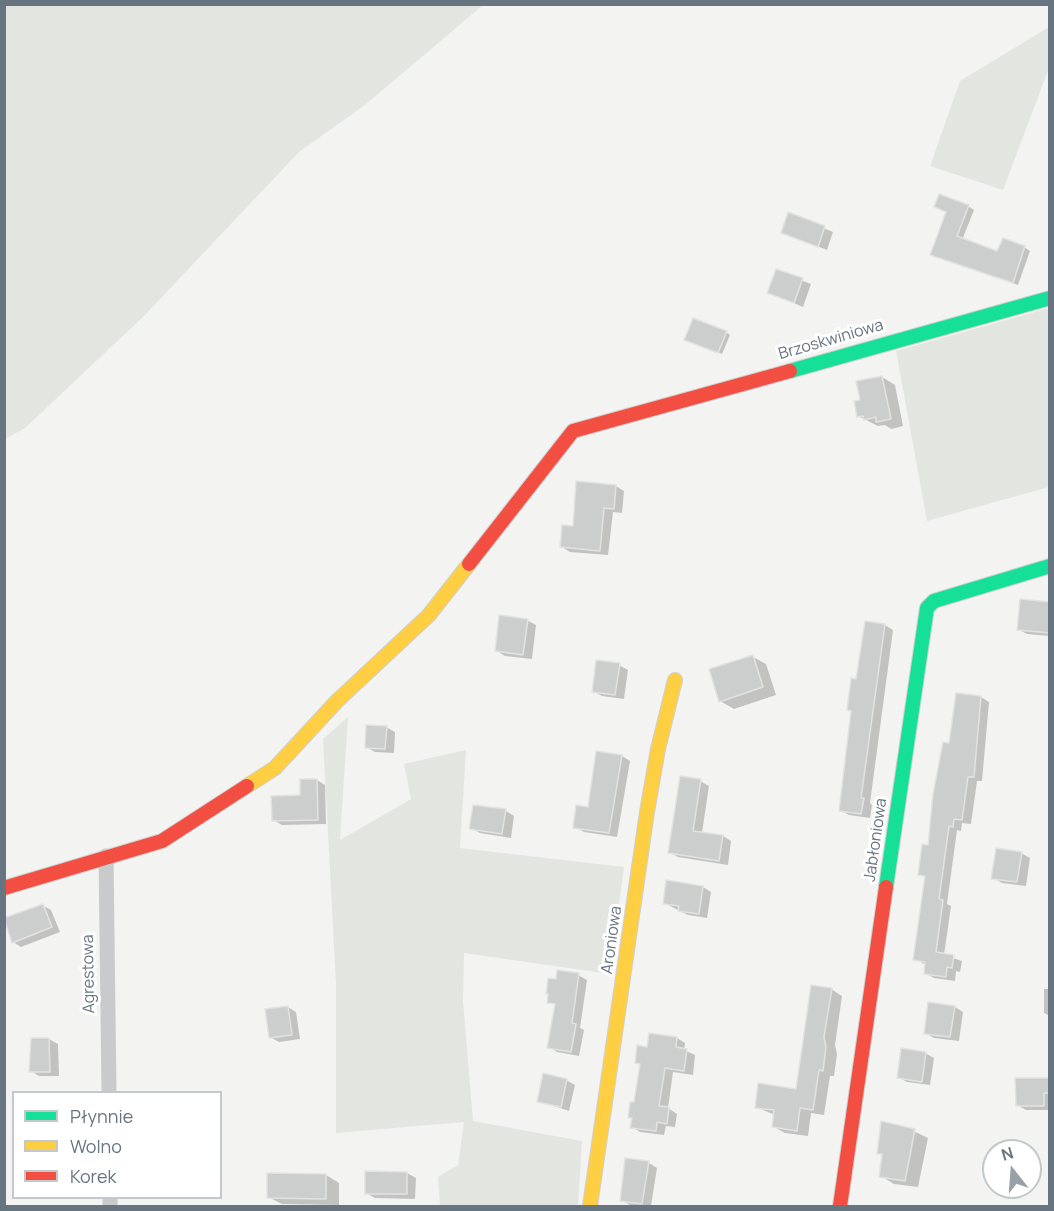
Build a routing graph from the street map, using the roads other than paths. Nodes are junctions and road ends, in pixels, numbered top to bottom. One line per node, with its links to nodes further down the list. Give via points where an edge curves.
1 (1050, 298): 4 (street, Brzoskwiniowa, via 573,431 429,615 338,701 275,768 162,841)
2 (1050, 566): 8 (street, Jabłoniowa, via 934,601 927,608)
3 (675, 680): 7 (street, Aroniowa, via 647,812)
4 (106, 856): 5 (street, Brzoskwiniowa); 6 (street, Agrestowa)
5 (4, 888)
6 (109, 1091)
7 (590, 1206)
8 (840, 1206)

